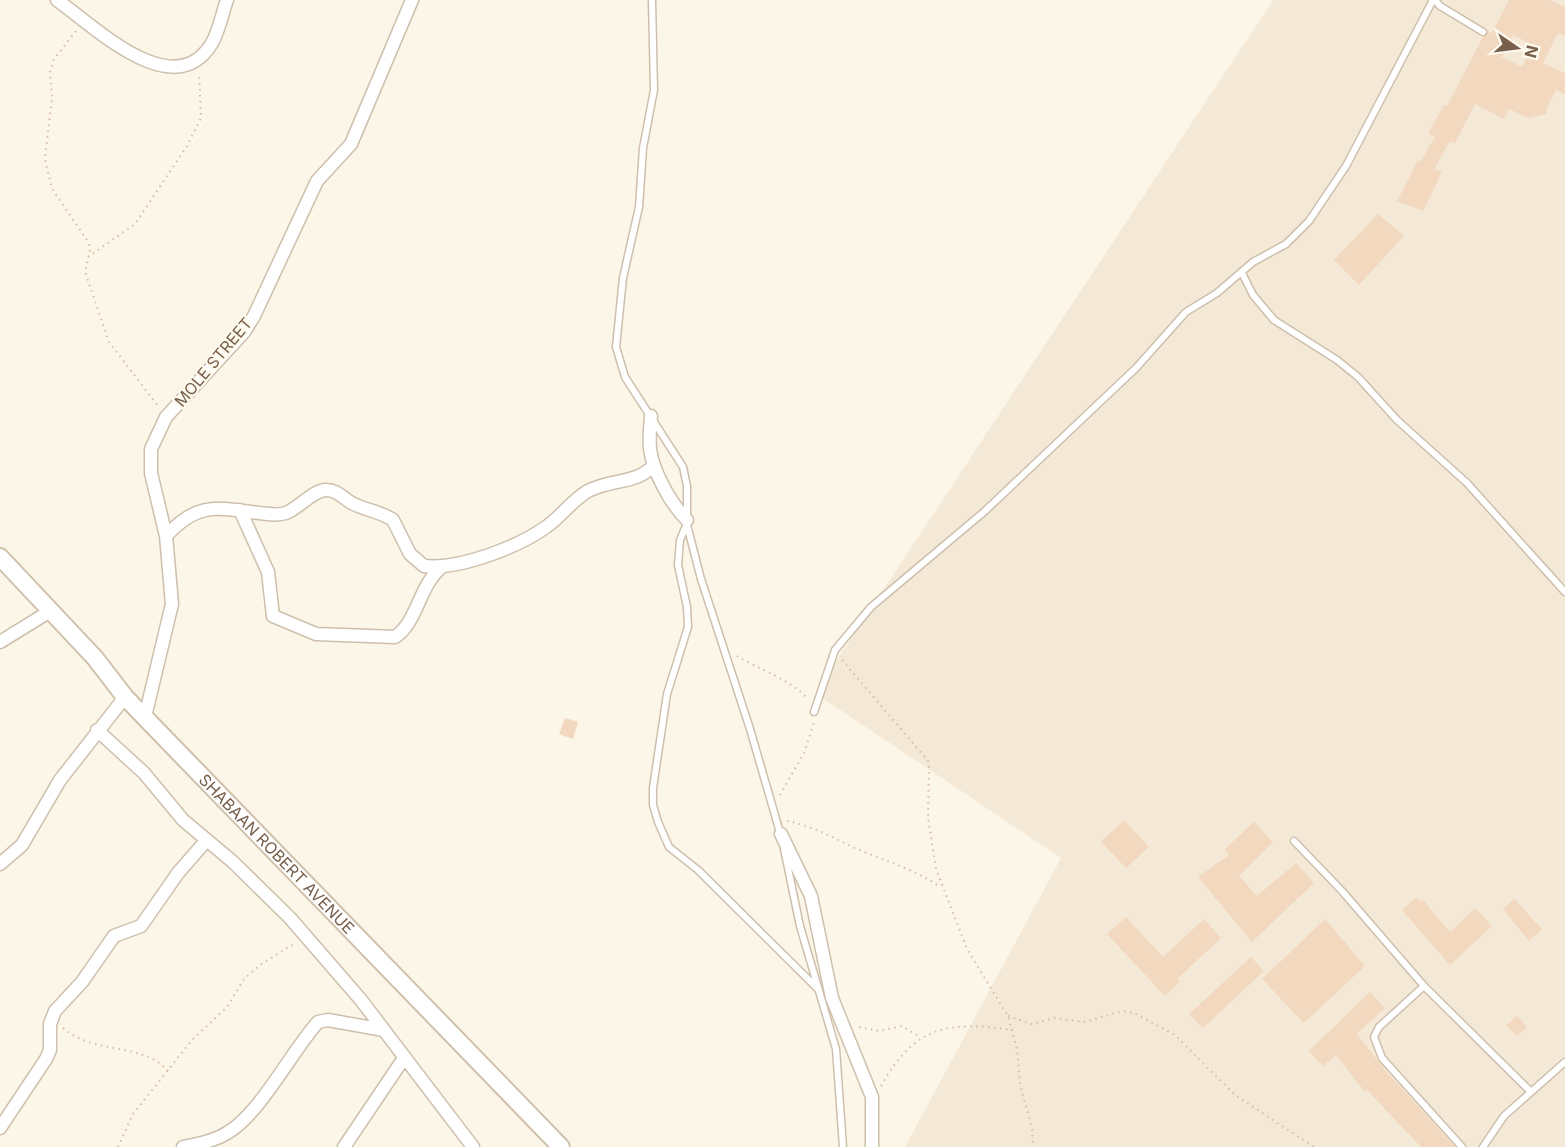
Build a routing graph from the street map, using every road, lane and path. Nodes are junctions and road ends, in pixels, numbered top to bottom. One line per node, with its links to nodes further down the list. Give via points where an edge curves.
1 (57, 0): 6 (street)
2 (227, 0): 8 (street, via 212,43)
3 (412, 0): 12 (street, MOLE STREET, via 351,144 317,181 254,316)
4 (652, 0): 11 (lane, via 654,90 643,148 639,207 616,331 618,361)
5 (1434, 0): 7 (lane); 10 (lane, via 1326,197 1286,244 1252,262)
6 (82, 18): 8 (street, via 116,44 158,66 180,67); 9 (path, via 71,40 54,60 45,159 52,189 89,243)
7 (1483, 32)
8 (198, 58): 9 (path, via 201,118 187,146 135,224)
9 (88, 257): 12 (path, via 85,272 109,342)
10 (1242, 273): 19 (lane, via 1253,295 1274,320 1358,377 1397,420 1467,483); 23 (lane, via 1186,312 1136,368 985,511 871,607)
11 (651, 416): 13 (street); 15 (lane, via 683,467)
12 (166, 417): 16 (street, MOLE STREET, via 156,434 150,462)
13 (654, 465): 15 (street); 18 (street, via 642,476 608,482 585,492 546,527 500,550)
14 (240, 510): 16 (street, via 220,508 195,513 176,524); 18 (street, via 279,514 297,508 321,490 334,491 359,507 393,520 410,554 419,562 427,566); 18 (street, via 268,572 273,616 316,634 396,636 412,615 430,576)
15 (687, 522): 22 (lane); 37 (lane, via 680,540 678,565 688,627 667,694 653,805 669,846)
16 (166, 536): 26 (street, MOLE STREET, via 172,604)
17 (0, 557): 20 (street, SHABAAN ROBERT AVENUE)
18 (444, 565)
19 (1565, 592)
20 (52, 610): 21 (street); 24 (street, SHABAAN ROBERT AVENUE)
21 (2, 638)
22 (724, 648): 25 (path, via 791,684 809,701); 28 (lane)
23 (835, 650): 25 (lane); 34 (path, via 929,762 928,817)
24 (125, 697): 26 (street, SHABAAN ROBERT AVENUE); 27 (street)
25 (814, 712): 28 (path, via 805,751)
26 (145, 717): 54 (street, SHABAAN ROBERT AVENUE)
27 (97, 730): 32 (street, via 144,773); 33 (street, via 60,780 22,845)
28 (774, 805): 29 (lane)
29 (778, 820): 30 (lane); 34 (path, via 812,827 921,873)
30 (781, 834): 37 (lane, via 800,926); 40 (street, via 811,896 830,988)
31 (1294, 841): 36 (lane)
32 (205, 842): 35 (street, via 232,862); 39 (street, via 141,926 114,936)
33 (0, 864)
34 (942, 888): 38 (path, via 967,949)
35 (307, 937): 41 (street); 46 (path, via 244,979 227,1007 192,1040)
36 (1424, 986): 47 (lane); 59 (lane, via 1379,1027 1375,1043 1382,1058)
37 (819, 990): 55 (lane, via 836,1049)
38 (1008, 1016): 42 (path); 58 (path, via 1032,1024 1055,1018 1085,1022 1122,1011 1134,1013 1174,1035 1235,1095)
39 (52, 1017): 46 (path, via 81,1041 152,1057); 49 (street, via 46,1059)
40 (843, 1023): 43 (path, via 876,1031 902,1026); 48 (street)
41 (384, 1030): 44 (street); 51 (street, via 328,1020 318,1022 249,1112 228,1133)
42 (1013, 1030): 43 (path, via 964,1026); 57 (path)
43 (920, 1037): 48 (path, via 890,1070)
44 (404, 1058): 52 (street); 53 (street)
45 (1565, 1062): 47 (lane)
46 (168, 1071): 50 (path, via 133,1114)
47 (1531, 1092): 60 (lane, via 1504,1116)
48 (873, 1102): 56 (street)
49 (0, 1128)
50 (118, 1147)
51 (183, 1147)
52 (344, 1147)
53 (474, 1147)
54 (561, 1147)
55 (843, 1147)
56 (872, 1147)
57 (1033, 1147)
58 (1314, 1147)
59 (1462, 1147)
60 (1483, 1147)

